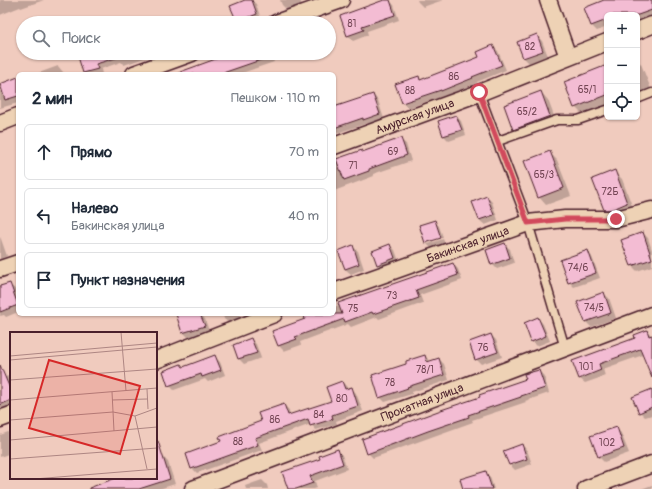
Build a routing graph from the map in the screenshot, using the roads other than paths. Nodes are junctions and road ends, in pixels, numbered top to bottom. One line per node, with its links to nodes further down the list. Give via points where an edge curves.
1 (341, 0): 3 (street)
2 (548, 0): 7 (street)
3 (296, 16)
4 (652, 25): 5 (street)
5 (640, 30)
6 (604, 43): 7 (street, Амурская улица)
7 (568, 57): 10 (street, Амурская улица)
8 (173, 60): 9 (street)
9 (140, 72)
10 (479, 92): 16 (lane); 17 (street, Амурская улица)
11 (652, 94): 12 (lane)
12 (640, 98)
13 (604, 111): 16 (lane, via 578,120 557,120)
14 (16, 117): 15 (street)
15 (0, 123)
16 (498, 141): 19 (lane)
17 (336, 145)
18 (652, 210): 19 (street, Бакинская улица, via 616,219 565,219)
19 (528, 223): 22 (street, Бакинская улица); 25 (lane)
20 (16, 264): 21 (street)
21 (0, 269)
22 (336, 291)
23 (652, 315): 25 (street, Прокатная улица)
24 (269, 316): 26 (street)
25 (564, 348): 30 (street, Прокатная улица)
26 (157, 360)
27 (10, 415): 28 (street)
28 (0, 419)
29 (652, 464): 31 (street)
30 (193, 489)
31 (586, 489)

